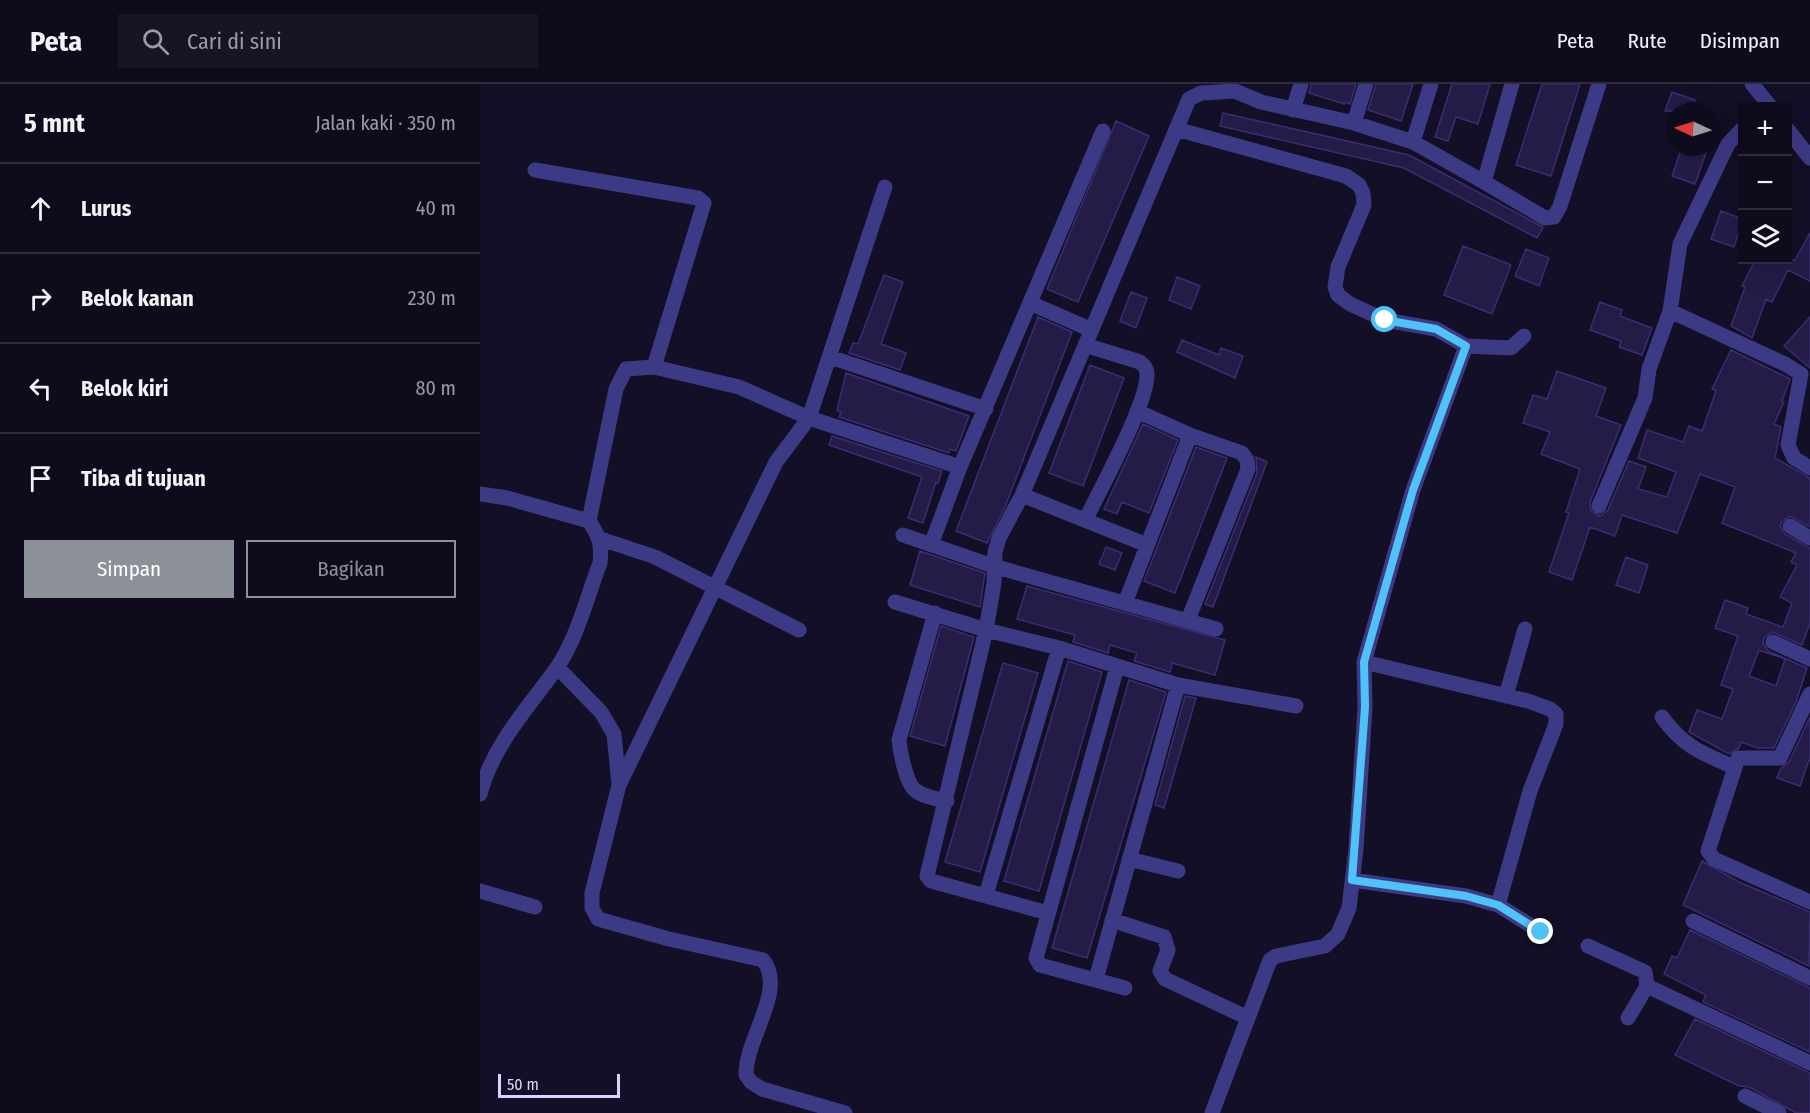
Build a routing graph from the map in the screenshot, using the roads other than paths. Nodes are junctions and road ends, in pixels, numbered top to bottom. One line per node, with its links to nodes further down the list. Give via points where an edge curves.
1 (1301, 84): 9 (street)
2 (1366, 84): 10 (street)
3 (1431, 84): 15 (street)
4 (1512, 84): 18 (street)
5 (1599, 84): 18 (street, via 1554,217 1545,218)
6 (1752, 84): 8 (street)
7 (1236, 88): 9 (street, via 1245,98); 11 (street, via 1194,95)
8 (1767, 102)
9 (1293, 110): 10 (street)
10 (1354, 123): 15 (street)
11 (1176, 129): 22 (street); 25 (street, via 1353,180 1364,193 1364,205 1338,267 1338,294 1385,320 1436,329)
12 (1103, 131): 20 (street)
13 (1738, 134): 21 (street, via 1728,144 1680,244)
14 (1792, 135): 16 (street)
15 (1413, 142): 18 (street)
16 (1810, 158)
17 (535, 170): 27 (street, via 698,198 704,203)
18 (1484, 182)
19 (885, 188): 26 (street)
20 (1030, 303): 22 (street); 28 (street)
21 (1670, 311): 33 (street, via 1800,374 1788,445 1794,458); 36 (street, via 1649,369 1645,398)
22 (1092, 330): 24 (street)
23 (1524, 336): 25 (street, via 1511,348)
24 (1085, 345): 29 (street, via 1146,367); 35 (street)
25 (1466, 346): 58 (street, via 1413,490)
26 (830, 357): 28 (street); 30 (street)
27 (654, 367): 30 (street, via 738,387); 38 (street, via 626,369 620,379)
28 (986, 409): 32 (street)
29 (1137, 411): 31 (street); 37 (street)
30 (809, 418): 32 (street); 46 (street, via 776,462)
31 (1190, 435): 44 (street); 50 (street, via 1242,453 1248,469)
32 (960, 467): 43 (street)
33 (1810, 468)
34 (480, 494): 38 (street)
35 (1022, 495): 37 (street); 45 (street, via 999,538)
36 (1599, 506)
37 (1086, 519): 44 (street)
38 (589, 521): 42 (street)
39 (1790, 526): 41 (street)
40 (903, 535): 43 (street)
41 (1810, 538)
42 (601, 539): 46 (street, via 655,557); 60 (street, via 600,563)
43 (931, 545): 45 (street)
44 (1147, 545): 48 (street)
45 (993, 566): 48 (street); 54 (street)
46 (714, 587): 53 (street); 68 (street)
47 (895, 602): 49 (street)
48 (1125, 603): 50 (street)
49 (935, 613): 54 (street); 70 (street, via 899,740 912,788)
50 (1188, 620): 51 (street)
51 (1216, 629)
52 (1525, 629): 63 (street)
53 (799, 630)
54 (986, 630): 56 (street); 70 (street)
55 (1773, 642): 57 (street)
56 (1059, 648): 59 (street); 75 (street)
57 (1810, 659)
58 (1364, 662): 63 (street); 73 (street, via 1364,718)
59 (1117, 667): 61 (street); 79 (street)
60 (557, 668): 68 (street, via 601,712 614,734); 69 (street, via 490,760)
61 (1178, 685): 64 (street); 71 (street)
62 (1810, 694): 66 (street)
63 (1506, 696): 77 (street, via 1550,709 1556,714 1556,724 1530,791)
64 (1296, 706)
65 (1662, 717): 67 (street, via 1683,743)
66 (1803, 728): 67 (street, via 1780,758 1741,756)
67 (1734, 767): 76 (street, via 1708,855)
68 (619, 785): 92 (street, via 592,893 592,908 598,919 763,960 769,968 769,999 753,1036 746,1075 762,1089)
69 (480, 794)
70 (947, 801): 75 (street, via 927,876 931,881)
71 (1129, 859): 72 (street); 80 (street)
72 (1178, 871)
73 (1352, 880): 77 (street, via 1466,896); 88 (street, via 1349,908 1338,934 1325,946 1270,960)
74 (480, 891): 78 (street)
75 (986, 896): 79 (street)
76 (1810, 902)
77 (1498, 905): 82 (street)
78 (535, 907)
79 (1047, 913): 84 (street, via 1036,953 1040,965)
80 (1112, 920): 84 (street); 88 (street, via 1164,937 1168,950 1160,971 1165,979)
81 (1693, 921): 85 (street)
82 (1541, 932)
83 (1588, 946): 86 (street, via 1645,972)
84 (1096, 978): 87 (street)
85 (1810, 978)
86 (1647, 986): 89 (street); 90 (street)
87 (1125, 988)
88 (1248, 1017): 93 (street)
89 (1628, 1018)
90 (1810, 1063)
91 (1745, 1095): 94 (street)
92 (845, 1113)
93 (1212, 1113)
94 (1779, 1113)

